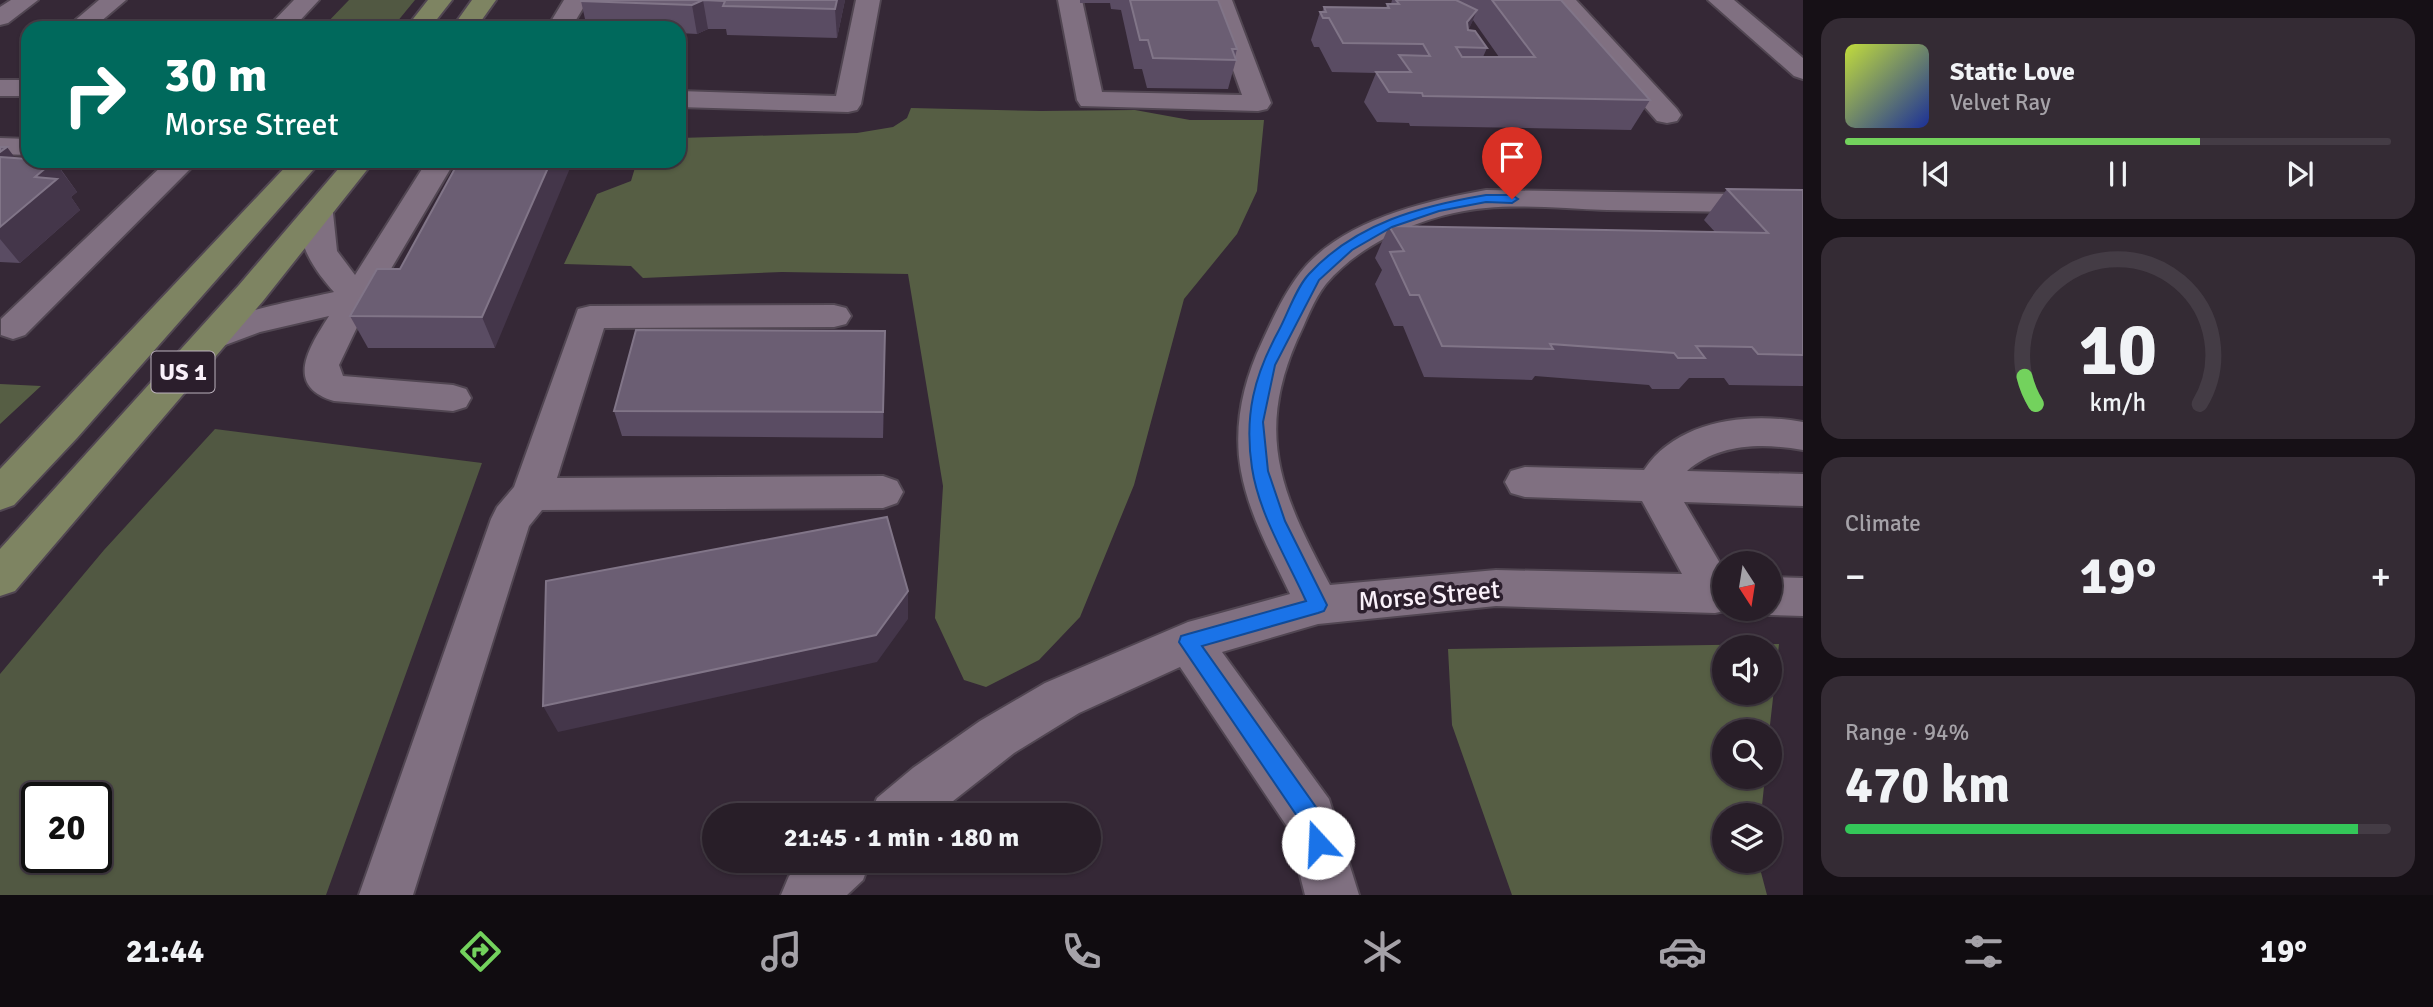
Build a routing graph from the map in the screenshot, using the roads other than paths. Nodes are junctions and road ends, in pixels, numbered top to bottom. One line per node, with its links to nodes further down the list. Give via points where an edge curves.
1 (26, 0): 12 (street)
2 (114, 0): 13 (street)
3 (307, 0): 14 (street)
4 (440, 0): 15 (main road)
5 (484, 0): 16 (main road)
6 (576, 0): 17 (street)
7 (868, 0): 21 (street, via 848,104)
8 (1070, 0): 9 (street, via 1090,100 1258,103)
9 (1220, 0)
10 (1563, 0): 22 (street)
11 (1720, 0): 18 (street)
12 (0, 18)
13 (87, 21)
14 (286, 21)
15 (424, 21)
16 (469, 21)
17 (563, 21)
18 (1803, 71)
19 (0, 88): 20 (street)
20 (21, 88)
21 (686, 99)
22 (1667, 115)
23 (0, 146): 24 (street)
24 (21, 147)
25 (177, 168): 33 (street)
26 (301, 168): 41 (main road, US 1)
27 (354, 168): 30 (main road, US 1)
28 (437, 168): 31 (street)
29 (1803, 204): 48 (street, via 1486,199 1437,207 1387,224 1348,247 1313,278 1292,317 1268,365 1255,422 1260,471 1277,521)
30 (318, 213): 31 (street, via 318,250); 34 (main road, US 1)
31 (357, 298): 34 (street, via 251,323); 35 (street, via 321,365 323,378 334,388)
32 (834, 316): 42 (street, via 590,317)
33 (13, 327)
34 (212, 338): 43 (main road, US 1)
35 (453, 398)
36 (1803, 436): 38 (street, via 1743,433 1701,442 1670,463)
37 (1525, 482): 38 (street)
38 (1654, 486): 39 (street); 44 (street)
39 (1803, 490)
40 (883, 492): 42 (street)
41 (0, 494)
42 (522, 507): 51 (street)
43 (0, 578)
44 (1712, 582)
45 (1712, 594): 48 (street, Morse Street, via 1496,587)
46 (1782, 596): 47 (street)
47 (1803, 597)
48 (1318, 605): 49 (street, Morse Street)
49 (1188, 642): 50 (street, Morse Street, via 1051,705 997,737); 52 (street, via 1311,817)
50 (910, 803)
51 (386, 895)
52 (1332, 895)

